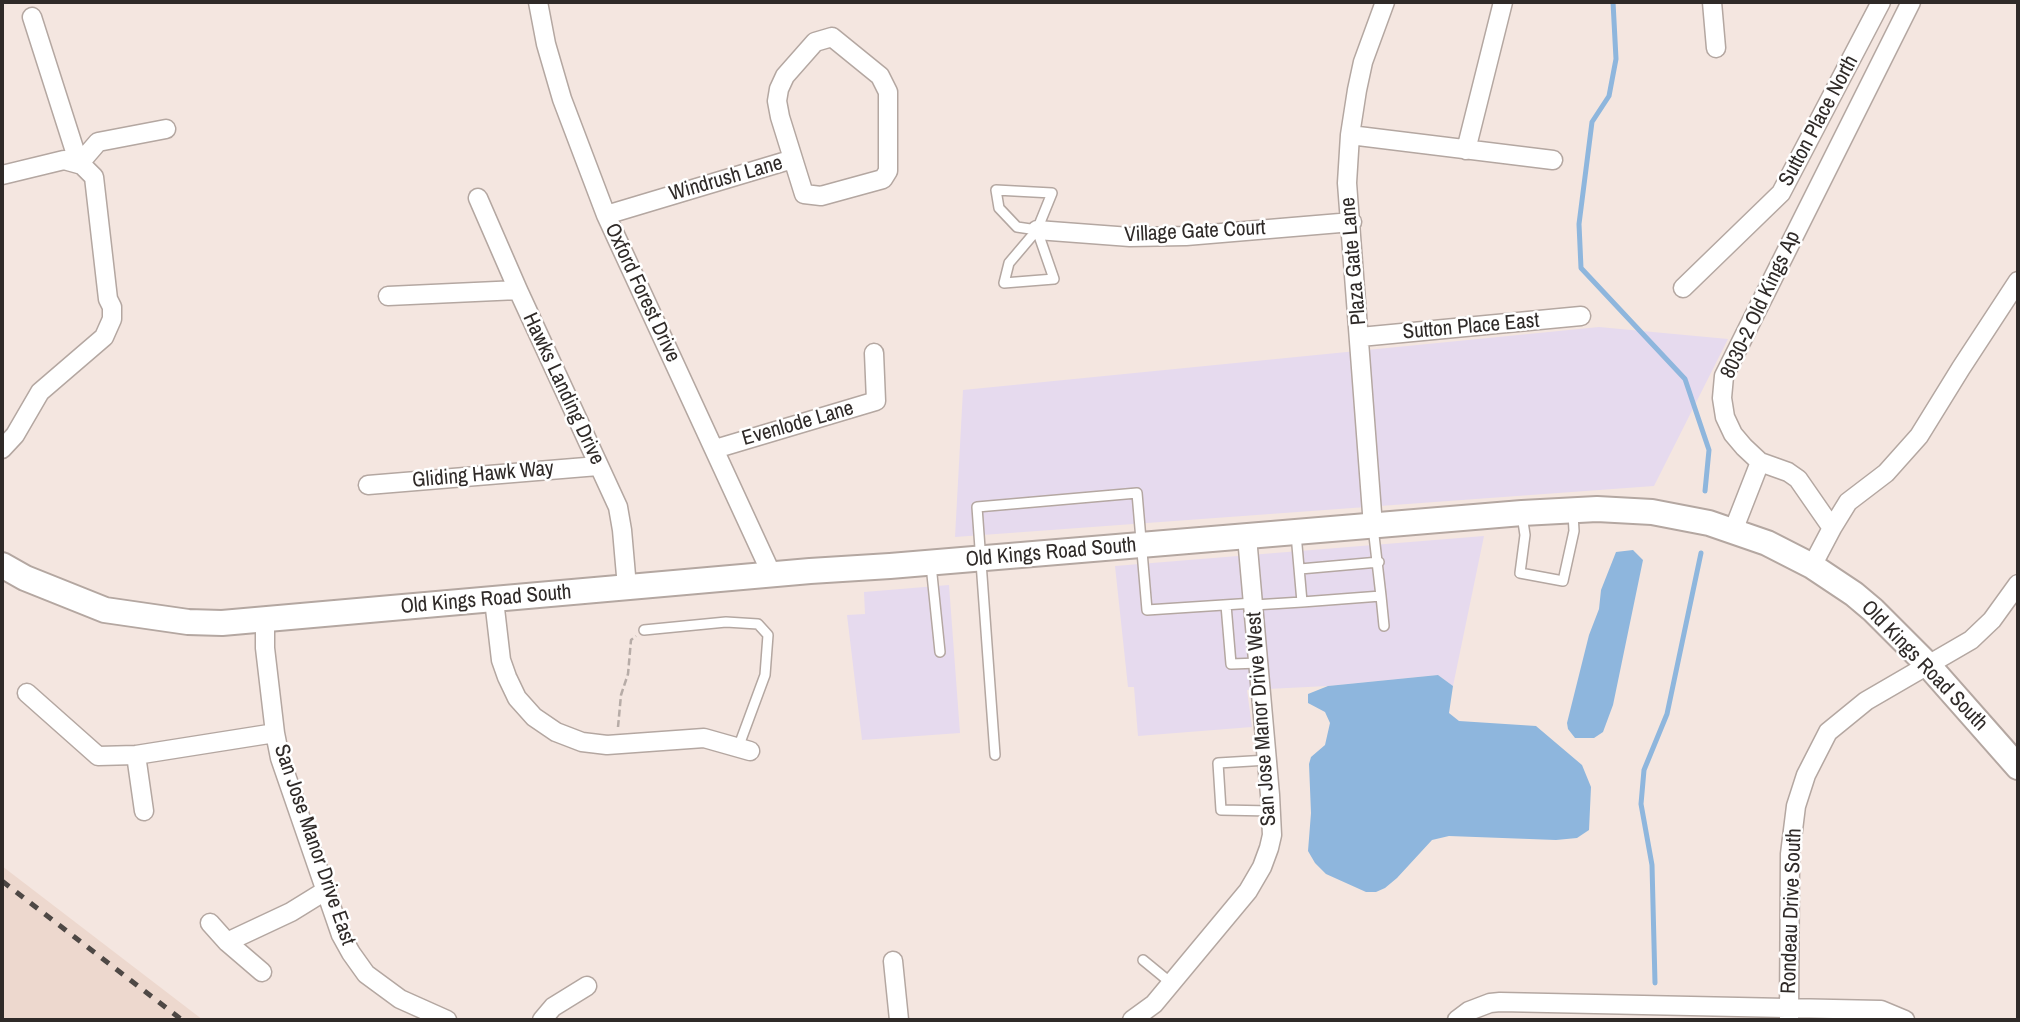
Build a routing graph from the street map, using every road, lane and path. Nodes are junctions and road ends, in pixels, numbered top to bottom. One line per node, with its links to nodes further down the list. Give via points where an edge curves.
1 (538, 2): 17 (street, Oxford Forest Drive, via 562,99)
2 (1385, 2): 10 (street, Plaza Gate Lane, via 1363,62)
3 (1503, 2): 11 (street)
4 (1712, 2): 8 (street)
5 (1881, 2): 21 (street, Sutton Place North, via 1782,193)
6 (1911, 2): 29 (street, 8030-2 Old Kings Ap, via 1724,376 1725,417 1738,440)
7 (32, 17): 14 (street)
8 (1716, 48)
9 (166, 129): 14 (street, via 98,142)
10 (1350, 135): 11 (street); 18 (street, Plaza Gate Lane, via 1347,183)
11 (1466, 150): 13 (street)
12 (793, 159): 12 (street, Windrush Lane, via 804,194 821,196 883,179 888,171 888,92 880,76 832,37 815,42 779,89 780,117); 17 (street, Windrush Lane)
13 (1553, 160)
14 (79, 164): 15 (street, via 64,160); 27 (street, via 94,177 112,319 104,337 40,392)
15 (2, 175)
16 (478, 198): 22 (street, Hawks Landing Drive)
17 (606, 215): 28 (street, Oxford Forest Drive)
18 (1352, 222): 19 (street, Village Gate Court, via 1186,236); 25 (street, Plaza Gate Lane)
19 (1037, 230): 19 (lane, via 1052,193 996,190 999,208 1017,227); 19 (lane, via 1009,263 1004,283 1054,279)
20 (2018, 281): 35 (street, via 1919,436 1886,474 1848,502)
21 (1683, 288)
22 (518, 290): 23 (street); 30 (street, Hawks Landing Drive)
23 (388, 296)
24 (1581, 316): 25 (street, Sutton Place East)
25 (1360, 337): 34 (street, Plaza Gate Lane)
26 (873, 353): 28 (street, Evenlode Lane, via 876,401)
27 (2, 449)
28 (715, 449): 46 (street, Oxford Forest Drive)
29 (1760, 461): 35 (street, 8030-2 Old Kings Ap, via 1798,479); 36 (street)
30 (598, 466): 31 (street, Gliding Hawk Way); 48 (street, Hawks Landing Drive, via 618,507)
31 (368, 485)
32 (1573, 510): 33 (street, Old Kings Road South); 33 (lane, via 1574,531 1563,581 1520,573 1525,535); 36 (street, Old Kings Road South, via 1652,512)
33 (1522, 513): 34 (street, Old Kings Road South)
34 (1373, 526): 37 (street, Old Kings Road South); 41 (lane)
35 (1832, 528): 44 (street)
36 (1733, 531): 44 (street, Old Kings Road South)
37 (1296, 533): 38 (street, Old Kings Road South); 45 (lane)
38 (1247, 537): 39 (street, Old Kings Road South); 52 (street, San Jose Manor Drive West)
39 (1141, 546): 40 (street, Old Kings Road South); 40 (lane, via 1137,493 977,507); 53 (lane, via 1147,610)
40 (981, 559): 42 (street, Old Kings Road South); 65 (lane)
41 (1379, 562): 45 (lane); 49 (lane)
42 (931, 563): 46 (street, Old Kings Road South); 57 (lane)
43 (2, 565): 54 (street, Old Kings Road South, via 67,596 121,614 188,622)
44 (1812, 566): 59 (street, Old Kings Road South, via 1873,610)
45 (1300, 569): 51 (lane)
46 (772, 575): 48 (street, Old Kings Road South)
47 (2018, 584): 59 (street, Rondeau Drive South, via 1971,640)
48 (627, 587): 50 (street, Old Kings Road South)
49 (1381, 596): 51 (lane); 55 (lane)
50 (494, 600): 54 (street, Old Kings Road South); 62 (street, via 501,660 517,698 556,732 582,742)
51 (1303, 602): 52 (lane)
52 (1254, 604): 53 (lane); 58 (street, San Jose Manor Drive West)
53 (1226, 605): 58 (lane, via 1231,664)
54 (265, 620): 61 (street, San Jose Manor Drive East)
55 (1384, 626)
56 (644, 630): 62 (path, via 631,640); 63 (lane, via 726,622 758,624 768,635 765,675)
57 (940, 652)
58 (1259, 663): 66 (street, San Jose Manor Drive West)
59 (1928, 665): 67 (street, Old Kings Road South); 79 (street, Rondeau Drive South, via 1866,701 1828,732 1806,775 1796,806 1790,854)
60 (27, 693): 64 (street, via 98,756)
61 (275, 733): 64 (street); 70 (street, San Jose Manor Drive East)
62 (617, 744): 63 (street, via 704,738)
63 (744, 749)
64 (136, 755): 68 (street)
65 (995, 755)
66 (1268, 760): 69 (street, San Jose Manor Drive West); 69 (lane, via 1218,763 1221,810)
67 (2018, 767)
68 (145, 811)
69 (1271, 811): 76 (street, San Jose Manor Drive West, via 1272,835 1262,867 1248,891)
70 (325, 891): 72 (street); 80 (street, San Jose Manor Drive East, via 341,934 366,974 400,999)
71 (210, 923): 72 (street)
72 (227, 942): 75 (street)
73 (1143, 960): 76 (lane)
74 (893, 961): 82 (street)
75 (262, 972)
76 (1171, 983): 83 (street, San Jose Manor Drive West, via 1154,1004)
77 (587, 986): 81 (street, via 553,1007)
78 (1541, 1011): 79 (street); 84 (street, via 1490,1003)
79 (1789, 1014): 85 (street, via 1881,1010)
80 (447, 1020)
81 (542, 1020)
82 (899, 1020)
83 (1132, 1020)
84 (1457, 1020)
85 (1905, 1020)

